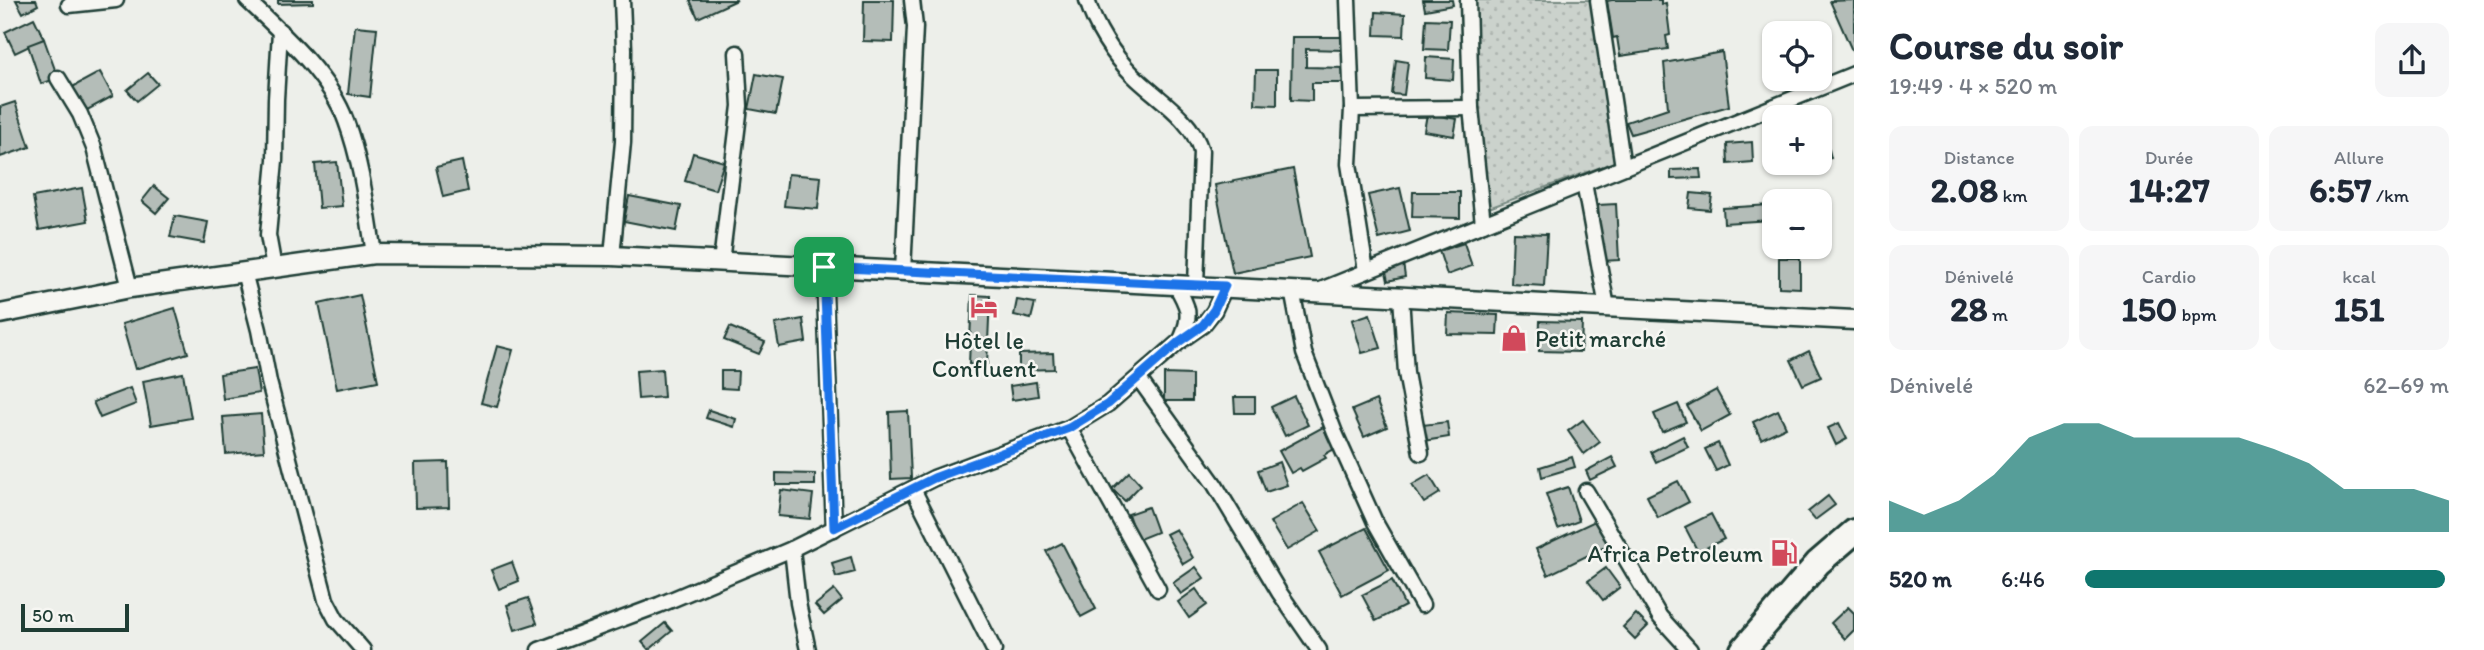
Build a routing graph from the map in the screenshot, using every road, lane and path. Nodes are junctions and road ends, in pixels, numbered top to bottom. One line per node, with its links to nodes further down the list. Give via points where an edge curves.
1 (116, 0): 9 (street)
2 (247, 0): 10 (street)
3 (622, 0): 20 (street, via 623,142)
4 (912, 0): 24 (street, via 915,27)
5 (1087, 0): 28 (street, via 1111,48 1131,73 1197,136 1201,151)
6 (1348, 0): 15 (street)
7 (1468, 0): 14 (street)
8 (1598, 0): 16 (street)
9 (69, 5)
10 (280, 31): 19 (street, via 318,73 346,119 362,174); 23 (street, via 268,234)
11 (737, 53): 21 (street, via 740,106)
12 (1854, 74): 16 (street)
13 (58, 78): 30 (street, via 94,148)
14 (1471, 108): 15 (street); 18 (street)
15 (1352, 109): 25 (street, via 1349,164)
16 (1623, 167): 17 (street)
17 (1584, 183): 18 (street); 34 (street)
18 (1483, 224): 25 (street)
19 (374, 254): 20 (street); 23 (street)
20 (612, 256): 21 (street)
21 (721, 261): 22 (street)
22 (824, 267): 24 (street); 43 (street)
23 (274, 268): 26 (street)
24 (903, 271): 27 (street)
25 (1366, 271): 32 (street)
26 (244, 272): 30 (street); 48 (street, via 326,600)
27 (1175, 284): 28 (street); 37 (street, via 1189,322)
28 (1196, 285): 29 (street)
29 (1225, 286): 31 (street); 37 (street, via 1203,325)
30 (131, 288): 35 (street)
31 (1292, 290): 32 (street); 47 (street, via 1304,353 1335,433 1375,522)
32 (1317, 292): 33 (street)
33 (1401, 296): 34 (street); 40 (street, via 1406,373)
34 (1606, 307): 36 (street)
35 (0, 314)
36 (1854, 320)
37 (1180, 341): 38 (street)
38 (1139, 379): 39 (street); 52 (street, via 1215,485)
39 (1069, 428): 41 (street); 46 (street)
40 (1421, 453)
41 (913, 489): 43 (street); 51 (street)
42 (1586, 491): 53 (street, via 1660,617)
43 (834, 528): 45 (street)
44 (1854, 532): 54 (highway, via 1818,563)
45 (792, 549): 49 (street); 50 (street)
46 (1158, 589)
47 (1422, 605)
48 (363, 650)
49 (539, 650)
50 (808, 650)
51 (994, 650)
52 (1319, 650)
53 (1690, 650)
54 (1743, 650)

